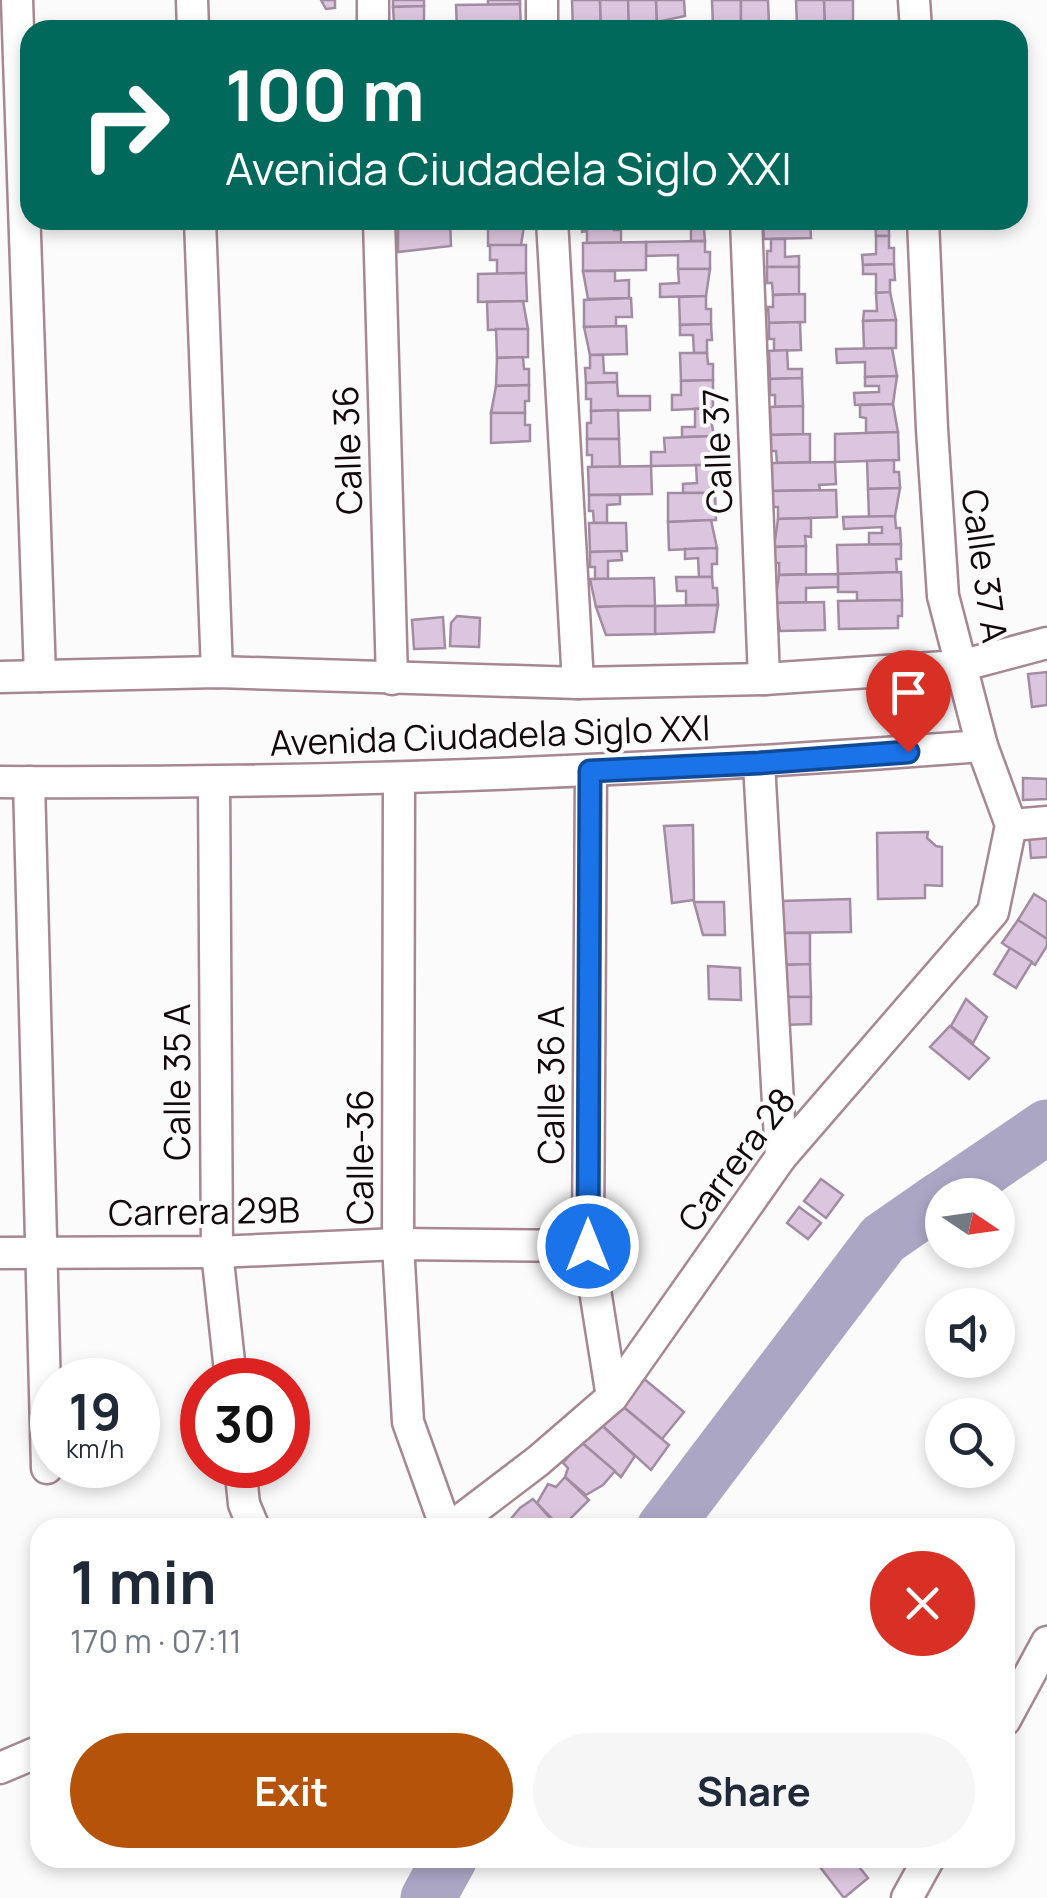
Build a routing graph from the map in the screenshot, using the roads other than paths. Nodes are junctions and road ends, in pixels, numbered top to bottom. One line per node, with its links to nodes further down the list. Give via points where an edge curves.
1 (17, 0): 2 (street)
2 (16, 58): 3 (street)
3 (20, 161)
4 (23, 230): 14 (street)
5 (200, 230): 12 (street)
6 (379, 230): 15 (street, Calle 36)
7 (553, 230): 17 (street, Avenida Ciudadela Siglo XXI)
8 (746, 230): 16 (street, Calle 37)
9 (923, 230): 11 (street, Calle 37 A, via 938,549)
10 (1047, 644): 11 (street, Avenida Ciudadela Siglo XXI)
11 (960, 666): 16 (street, Avenida Ciudadela Siglo XXI); 18 (street, Calle 37 A)
12 (216, 672): 14 (street, Avenida Ciudadela Siglo XXI); 15 (street, Avenida Ciudadela Siglo XXI)
13 (0, 676): 14 (street, Avenida Ciudadela Siglo XXI)
14 (40, 676)
15 (392, 678): 17 (street, Avenida Ciudadela Siglo XXI)
16 (764, 679): 17 (street, Avenida Ciudadela Siglo XXI)
17 (578, 683)
18 (982, 746): 19 (street, Avenida Ciudadela Siglo XXI); 25 (street, Calle 37 A)
19 (759, 763): 20 (street, Avenida Ciudadela Siglo XXI); 26 (street)
20 (590, 771): 21 (street, Avenida Ciudadela Siglo XXI); 28 (street, Calle 36 A)
21 (399, 780): 23 (street, Avenida Ciudadela Siglo XXI); 27 (street, Calle-36)
22 (14, 782): 23 (street, Avenida Ciudadela Siglo XXI); 29 (street)
23 (214, 783): 30 (street, Calle 35 A)
24 (1047, 822): 25 (street)
25 (1011, 825): 26 (street, Carrera 28, via 994,912)
26 (781, 1157): 34 (street, Carrera 28)
27 (398, 1244): 28 (street, Carrera 29B); 30 (street, Carrera 29B); 37 (street, Calle-36, via 408,1422)
28 (588, 1246): 34 (street, Calle 36 A)
29 (39, 1251): 30 (street, Carrera 29B); 31 (street, Carrera 29B); 32 (street)
30 (217, 1252): 33 (street, Calle 35 A)
31 (0, 1254)
32 (43, 1358)
33 (229, 1358)
34 (612, 1397): 38 (street, Carrera 28)
35 (242, 1488): 36 (street)
36 (250, 1518)
37 (444, 1518)
38 (461, 1518)
39 (1047, 1642): 40 (street)
40 (1015, 1701)
41 (30, 1754): 42 (street)
42 (0, 1768)
43 (924, 1868): 44 (street)
44 (907, 1898)

